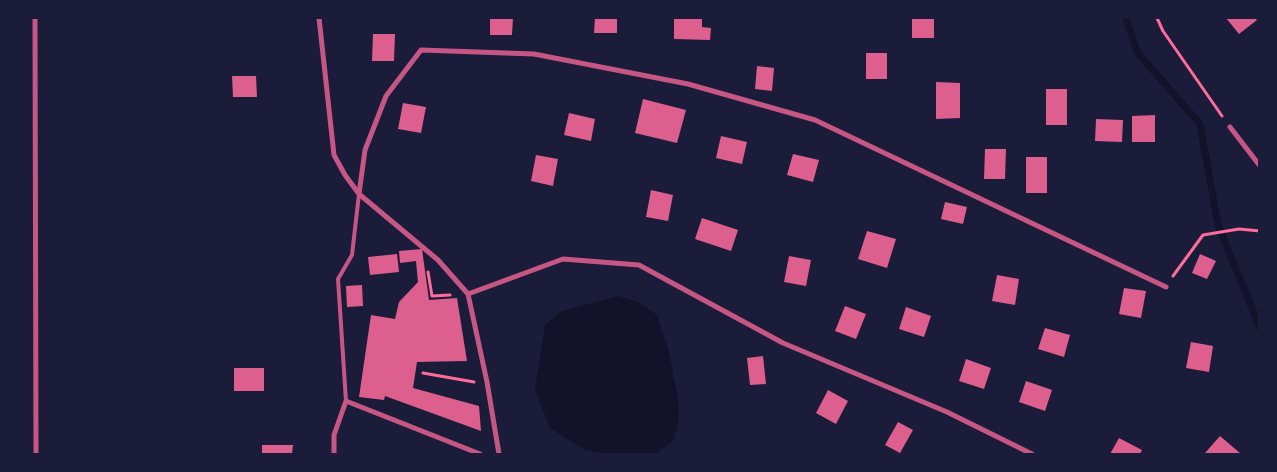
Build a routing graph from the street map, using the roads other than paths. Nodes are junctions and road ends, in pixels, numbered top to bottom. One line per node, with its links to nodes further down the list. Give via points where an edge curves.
1 (35, 18): 9 (street)
2 (319, 18): 5 (street, via 334,155)
3 (1230, 127): 4 (street)
4 (1260, 166)
5 (359, 194): 6 (street, via 365,150 386,96 421,50 534,54 688,84 815,120); 7 (street, via 438,260); 8 (lane, via 352,255 338,279)
6 (1166, 287)
7 (468, 294): 12 (street); 13 (street, via 562,259 639,265 783,343 947,412)
8 (346, 401): 10 (street, via 334,435); 11 (street)
9 (36, 454)
10 (334, 454)
11 (480, 454)
12 (499, 454)
13 (1032, 454)

